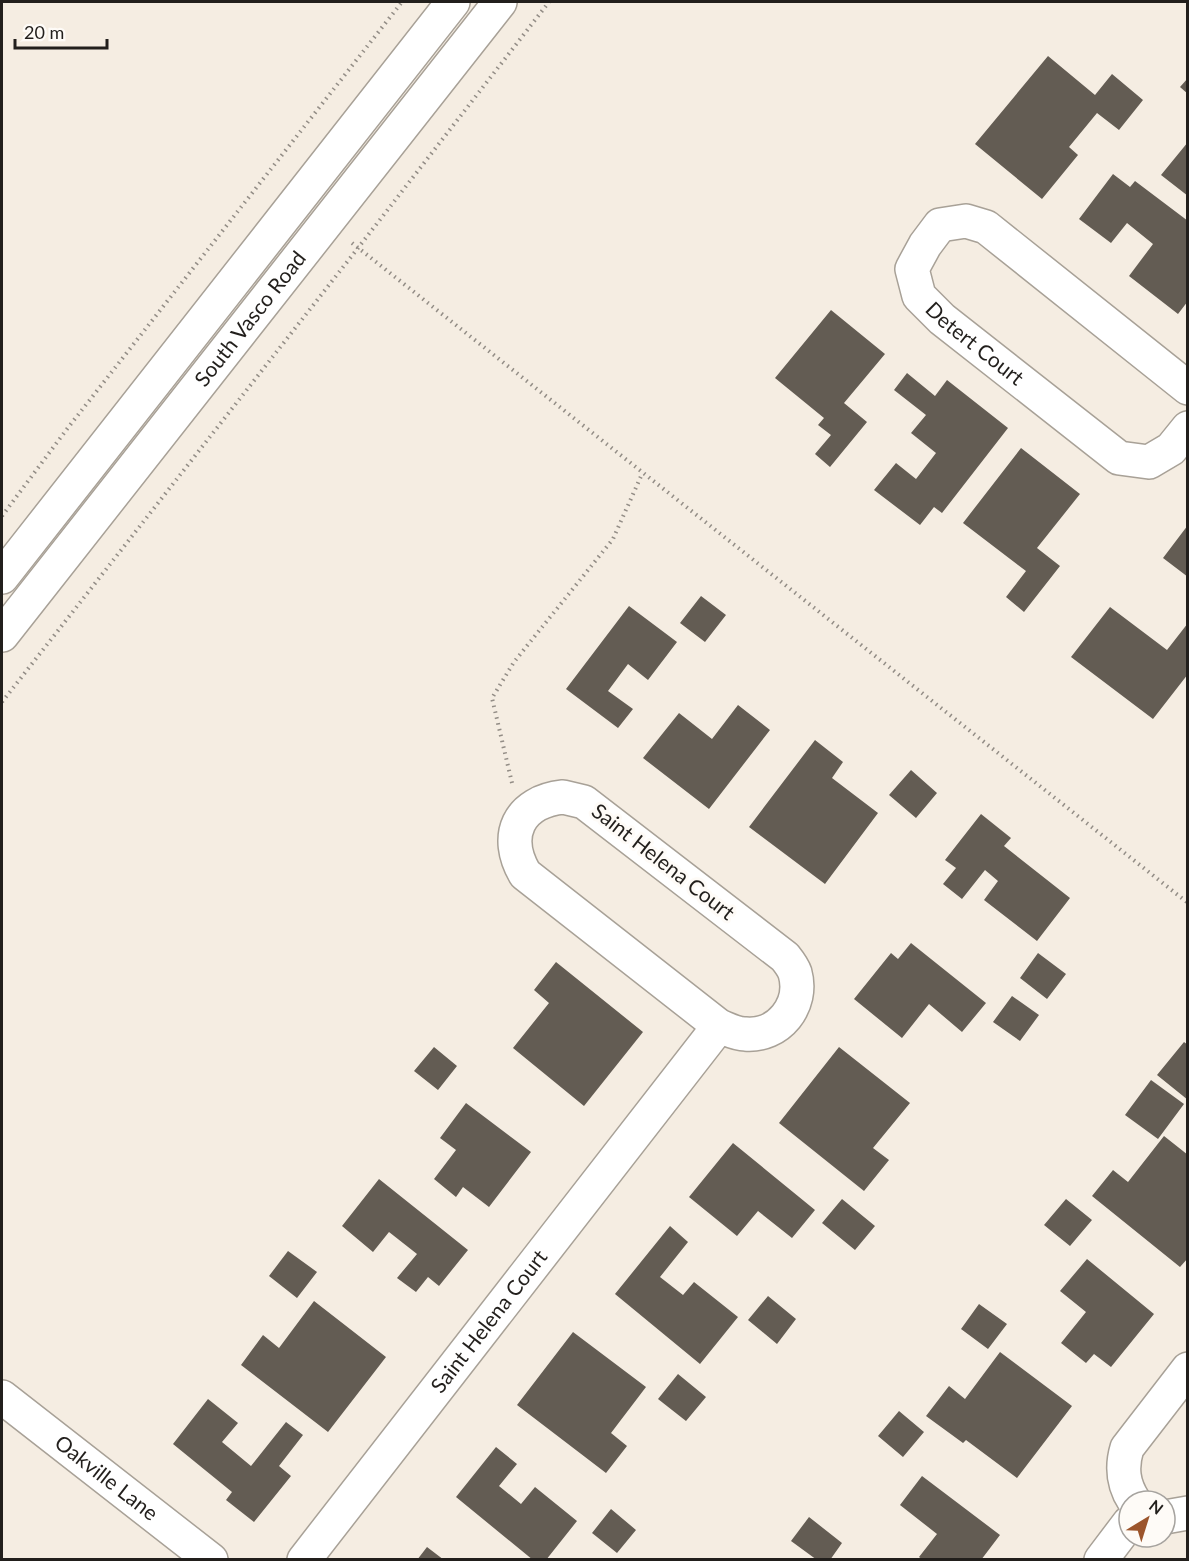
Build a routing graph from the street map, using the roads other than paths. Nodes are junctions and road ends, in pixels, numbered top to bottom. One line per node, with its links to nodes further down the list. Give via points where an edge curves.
1 (453, 2): 5 (street, South Vasco Road)
2 (500, 2): 6 (street, South Vasco Road)
3 (1188, 388): 4 (street, Detert Court, via 986,227 966,221 940,225 912,269 919,296 942,319 1119,458 1149,462)
4 (1180, 439)
5 (2, 577)
6 (2, 635)
7 (718, 1026): 7 (street, Saint Helena Court, via 525,874 514,840 519,823 530,808 548,798 563,796 584,802 785,957 794,970 797,988 793,1009 784,1021 765,1032 745,1034); 13 (street, Saint Helena Court)
8 (1188, 1369): 10 (street, via 1127,1448 1123,1463)
9 (2, 1397): 12 (street, Oakville Lane)
10 (1128, 1489)
11 (1117, 1539): 14 (street)
12 (211, 1560)
13 (304, 1560)
14 (1101, 1560)

